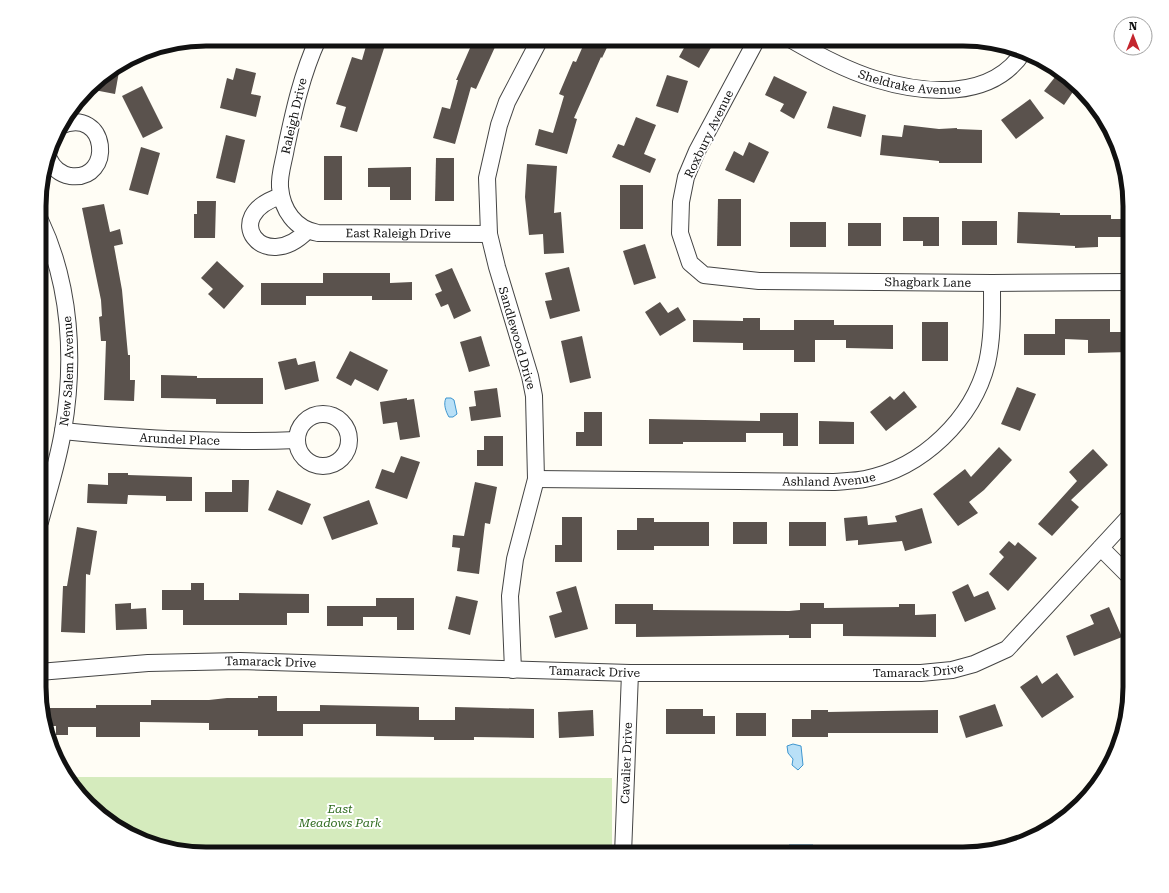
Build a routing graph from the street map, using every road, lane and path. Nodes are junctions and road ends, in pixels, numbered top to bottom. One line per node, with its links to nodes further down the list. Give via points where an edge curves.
1 (315, 46): 8 (street, Raleigh Drive, via 306,65 293,114 280,178)
2 (536, 46): 10 (street, Sandlewood Drive, via 499,125 487,178)
3 (753, 46): 12 (street, Roxbury Avenue, via 697,151 686,177 681,202 680,233 690,263 704,275)
4 (803, 46): 5 (street, Sheldrake Avenue, via 874,79 928,90 966,90 1002,74)
5 (1020, 57)
6 (69, 123): 7 (street, via 87,126 97,135 101,148 100,156 94,168 82,175 61,173)
7 (51, 164)
8 (281, 196): 9 (street, Raleigh Drive, via 289,215); 9 (street, via 270,199 255,210 250,224 252,234 259,243 273,248 288,245 300,239)
9 (307, 231): 10 (street, East Raleigh Drive)
10 (489, 234): 17 (street, Sandlewood Drive, via 534,396)
11 (46, 235): 15 (street, New Salem Avenue, via 63,284 68,325 68,393)
12 (726, 278): 14 (street, Shagbark Lane, via 759,281)
13 (1123, 282): 14 (street, Shagbark Lane)
14 (992, 283): 17 (street, Ashland Avenue, via 988,354 980,386 948,432 924,454 894,469 865,479 834,482)
15 (63, 431): 16 (street, Arundel Place, via 131,437); 18 (street, New Salem Avenue)
16 (297, 440)
17 (536, 479): 22 (street, Sandlewood Drive, via 515,559 510,596)
18 (46, 498)
19 (1123, 524): 20 (street, Tamarack Drive)
20 (1101, 548): 21 (street); 24 (street, Tamarack Drive, via 1007,649 952,670 921,673)
21 (1123, 570)
22 (513, 670): 23 (street, Tamarack Drive, via 240,660 148,663); 24 (street, Tamarack Drive)
23 (46, 671)
24 (630, 673): 25 (street, Cavalier Drive)
25 (623, 847)

